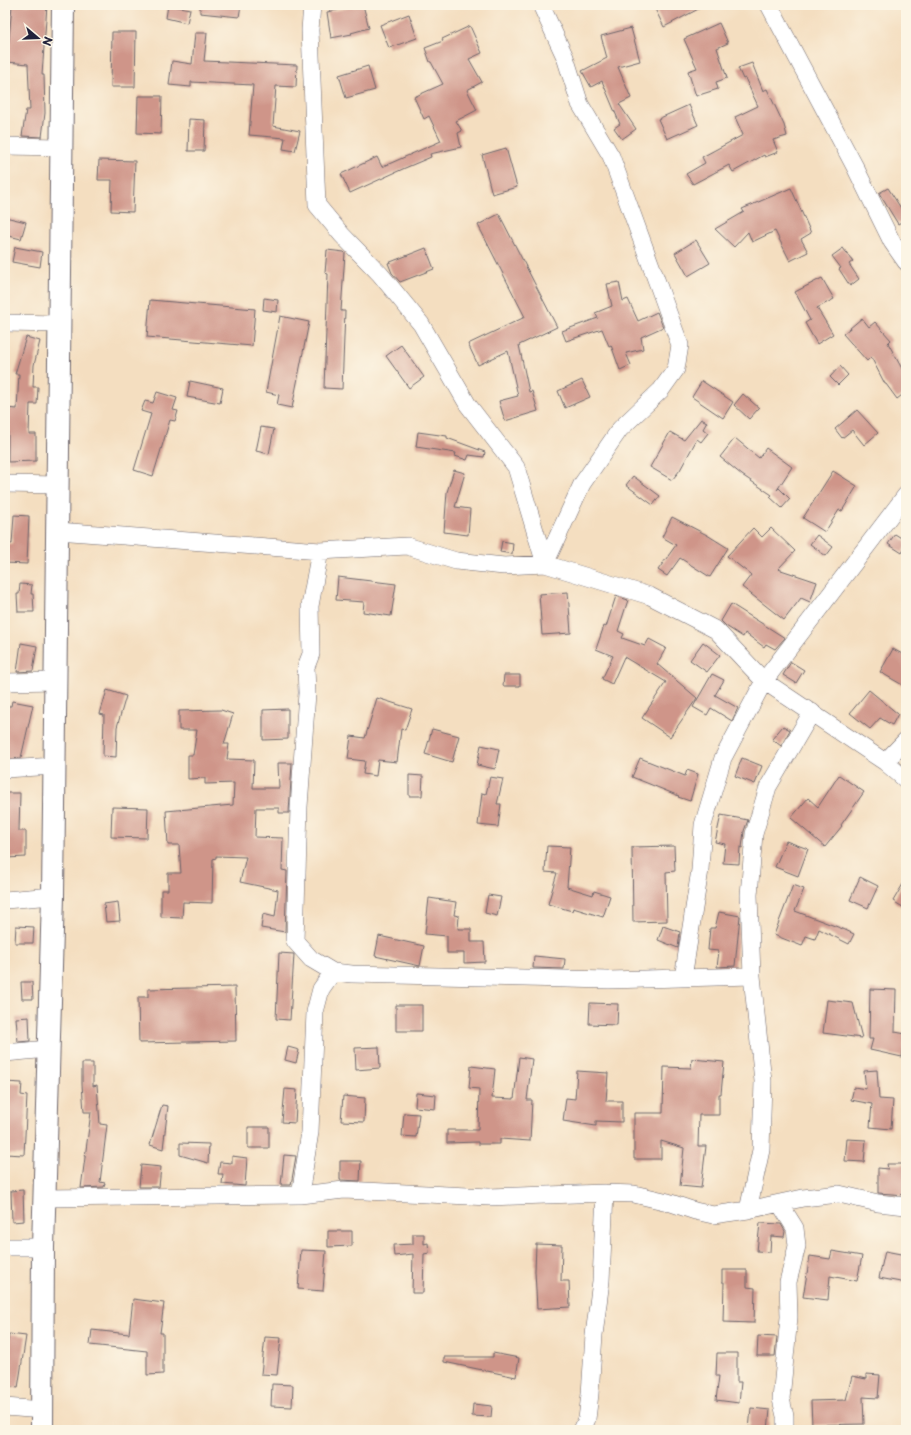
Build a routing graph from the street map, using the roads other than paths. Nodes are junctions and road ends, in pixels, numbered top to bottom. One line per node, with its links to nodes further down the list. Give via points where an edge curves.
1 (63, 5): 6 (main road)
2 (312, 5): 15 (street, via 310,30 317,205 380,274 421,324 468,405 516,467)
3 (541, 5): 15 (street, via 565,57 580,104 612,156 680,345 676,369 661,390 620,430 582,484)
4 (769, 5): 7 (street, via 892,242)
5 (5, 146): 6 (street)
6 (61, 146): 9 (main road)
7 (906, 262)
8 (5, 323): 9 (street)
9 (60, 324): 11 (main road)
10 (5, 484): 11 (street)
11 (58, 485): 13 (main road)
12 (906, 495): 17 (street)
13 (58, 531): 14 (street); 16 (main road)
14 (320, 551): 15 (street, via 407,546 456,561 504,566); 27 (street, via 310,606 311,654 306,667 308,693 299,807 295,941 311,959)
15 (545, 564): 17 (street, via 650,596 716,630)
16 (56, 681): 18 (street); 22 (main road)
17 (764, 681): 19 (street); 29 (street, via 722,758 703,825 700,870)
18 (5, 682)
19 (812, 712): 21 (street); 28 (street, via 768,787 754,834 749,895)
20 (906, 740): 21 (street)
21 (885, 762): 24 (street)
22 (55, 766): 23 (street); 25 (main road)
23 (5, 769)
24 (906, 780)
25 (53, 896): 26 (street); 30 (main road)
26 (5, 900)
27 (333, 972): 29 (street, via 602,980); 33 (street, via 321,989 315,1012 310,1132)
28 (752, 976): 29 (street); 37 (street, via 763,1081 761,1150)
29 (683, 978)
30 (48, 1049): 31 (street); 34 (main road)
31 (5, 1052)
32 (605, 1193): 33 (street, via 489,1197 344,1190); 37 (street, via 634,1194 713,1215); 42 (street, via 601,1281 587,1419)
33 (300, 1196): 34 (street)
34 (45, 1198): 39 (main road)
35 (780, 1204): 36 (street, via 803,1198 839,1194); 37 (street); 43 (street, via 795,1228 797,1246 788,1282 789,1317 781,1400)
36 (906, 1206)
37 (748, 1210)
38 (5, 1247): 39 (street)
39 (44, 1247): 41 (main road)
40 (5, 1407): 41 (street)
41 (42, 1420)
42 (582, 1430)
43 (785, 1430)

